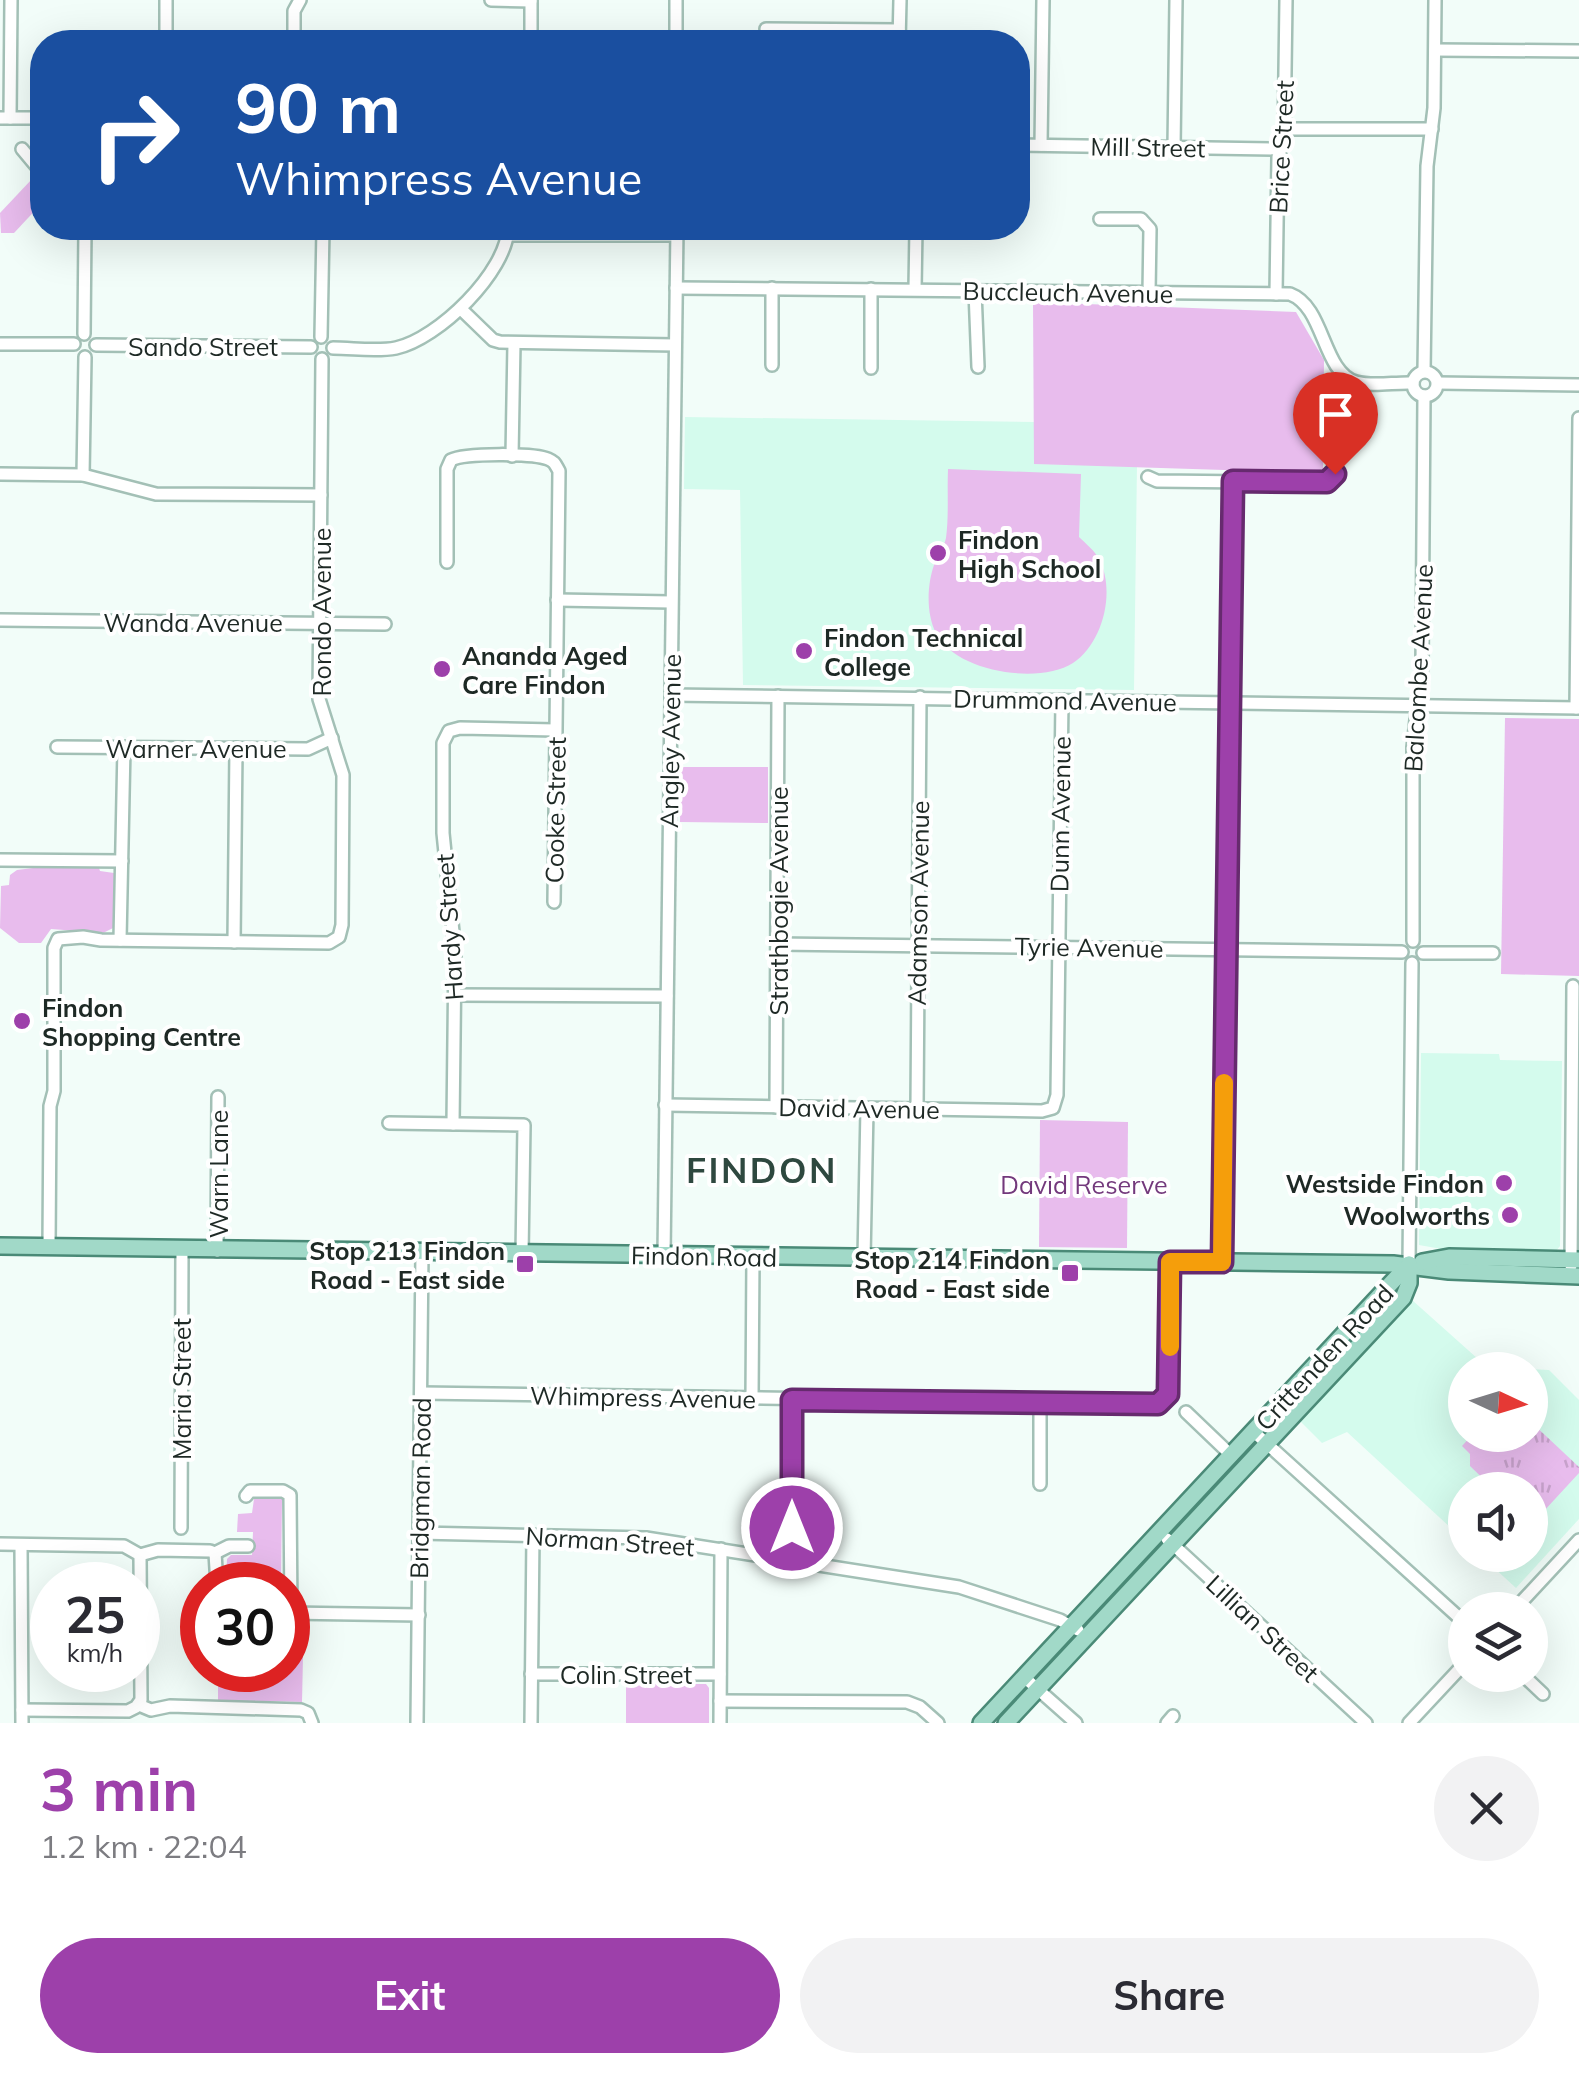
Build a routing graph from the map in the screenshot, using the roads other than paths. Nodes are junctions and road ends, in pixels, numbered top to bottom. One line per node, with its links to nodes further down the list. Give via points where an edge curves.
1 (11, 0): 21 (street)
2 (166, 0): 13 (street)
3 (300, 0): 14 (street)
4 (491, 0): 5 (street)
5 (531, 0): 15 (street)
6 (676, 0): 16 (street)
7 (900, 0): 18 (street)
8 (1044, 0): 25 (street)
9 (1176, 0): 26 (street)
10 (1286, 0): 22 (street, Brice Street)
11 (1435, 0): 19 (street)
12 (766, 29): 17 (street)
13 (166, 30)
14 (294, 30)
15 (531, 30)
16 (676, 30)
17 (785, 30)
18 (899, 30)
19 (1435, 50): 20 (street); 23 (street)
20 (1579, 51)
21 (5, 118)
22 (1284, 129): 23 (street); 27 (street, Brice Street)
23 (1432, 129): 58 (street)
24 (1030, 145): 25 (street, Mill Street)
25 (1041, 145): 26 (street, Mill Street)
26 (1174, 147): 27 (street, Mill Street)
27 (1279, 149): 42 (street, Brice Street)
28 (22, 150): 29 (street)
29 (30, 159)
30 (1100, 218): 41 (street, via 1147,222)
31 (85, 240): 44 (street)
32 (323, 240): 45 (street)
33 (506, 240): 43 (street)
34 (677, 240): 36 (street, Angley Avenue)
35 (916, 240): 39 (street)
36 (676, 288): 37 (street, Buccleuch Avenue); 49 (street, Angley Avenue)
37 (772, 288): 38 (street, Buccleuch Avenue); 55 (street)
38 (871, 289): 39 (street, Buccleuch Avenue); 57 (street)
39 (915, 289): 40 (street, Buccleuch Avenue)
40 (975, 291): 41 (street, Buccleuch Avenue); 56 (street)
41 (1149, 293): 42 (street, Buccleuch Avenue)
42 (1276, 294): 59 (street, via 1306,304)
43 (462, 310): 46 (street, via 494,340); 52 (street, via 401,347)
44 (84, 334): 48 (street); 50 (street)
45 (321, 337): 51 (street); 52 (street)
46 (514, 343): 49 (street); 65 (street)
47 (0, 344): 48 (street)
48 (74, 344): 53 (street)
49 (675, 345): 73 (street, Angley Avenue)
50 (96, 346): 51 (street, Sando Street); 53 (street)
51 (311, 347): 54 (street)
52 (333, 348): 54 (street)
53 (85, 356): 67 (street)
54 (322, 359): 70 (street, Rondo Avenue)
55 (772, 365)
56 (978, 367)
57 (870, 368)
58 (1424, 371): 60 (street); 61 (street)
59 (1341, 373): 61 (street, via 1353,381); 69 (street, via 1332,479)
60 (1438, 383): 62 (street); 63 (street)
61 (1412, 384): 63 (street)
62 (1579, 385)
63 (1424, 396): 82 (street, Balcombe Avenue)
64 (1579, 418): 83 (street)
65 (512, 456): 71 (street, Cooke Street, via 451,460); 72 (street, Cooke Street, via 544,458 559,471)
66 (0, 474): 67 (street)
67 (83, 475): 70 (street, via 156,494)
68 (1148, 477): 69 (street)
69 (1233, 481): 81 (street)
70 (321, 496): 75 (street, Rondo Avenue)
71 (447, 562)
72 (558, 600): 73 (street); 84 (street, Cooke Street)
73 (672, 602): 77 (street, Angley Avenue)
74 (0, 620): 75 (street, Wanda Avenue)
75 (319, 623): 76 (street, Wanda Avenue); 85 (street, Rondo Avenue, via 319,699)
76 (385, 624)
77 (670, 695): 78 (street, Drummond Avenue); 105 (street, Angley Avenue)
78 (778, 696): 79 (street, Drummond Avenue); 95 (street, Strathbogie Avenue)
79 (920, 697): 80 (street, Drummond Avenue); 96 (street, Adamson Avenue)
80 (1062, 700): 81 (street, Drummond Avenue); 97 (street, Dunn Avenue)
81 (1229, 702): 82 (street, Drummond Avenue); 98 (street)
82 (1418, 705): 83 (street, Drummond Avenue); 93 (street, Balcombe Avenue)
83 (1578, 708)
84 (556, 730): 91 (street, Cooke Street); 104 (street, Hardy Street, via 460,728 449,731 444,743)
85 (332, 738): 88 (street, Warner Avenue, via 308,749); 94 (street, Rondo Avenue, via 343,775 339,937 329,943)
86 (57, 747): 87 (street, Warner Avenue)
87 (124, 747): 88 (street, Warner Avenue); 90 (street)
88 (236, 748): 94 (street)
89 (0, 860): 90 (street)
90 (122, 860): 92 (street)
91 (554, 902)
92 (120, 940): 94 (street, Rondo Avenue); 115 (street, Rondo Avenue, via 64,936 54,948)
93 (1413, 941): 99 (street); 100 (street)
94 (234, 942)
95 (777, 944): 96 (street, Tyrie Avenue); 108 (street, Strathbogie Avenue)
96 (918, 945): 97 (street, Tyrie Avenue); 111 (street, Adamson Avenue)
97 (1058, 947): 98 (street, Tyrie Avenue); 110 (street, Dunn Avenue)
98 (1226, 949): 99 (street, Tyrie Avenue); 125 (street)
99 (1402, 952): 102 (street)
100 (1423, 953): 101 (street); 102 (street)
101 (1492, 953)
102 (1412, 962): 127 (street)
103 (1574, 986): 128 (street)
104 (455, 994): 105 (street); 113 (street, Hardy Street)
105 (666, 996): 107 (street, Angley Avenue)
106 (218, 1097): 117 (street, Warn Lane)
107 (665, 1105): 108 (street, David Avenue); 120 (street, Angley Avenue)
108 (776, 1107): 109 (street, David Avenue)
109 (867, 1108): 111 (street, David Avenue); 122 (street)
110 (1053, 1108): 111 (street, David Avenue)
111 (916, 1110)
112 (389, 1123): 113 (street)
113 (453, 1124): 119 (street, via 524,1125)
114 (0, 1246): 115 (main road, Findon Road)
115 (49, 1246): 116 (main road, Findon Road)
116 (182, 1250): 117 (main road, Findon Road); 143 (street, Maria Street)
117 (217, 1250): 118 (main road, Findon Road)
118 (422, 1253): 119 (main road, Findon Road); 133 (street, Bridgman Road)
119 (522, 1254): 120 (main road, Findon Road)
120 (664, 1255): 121 (main road, Findon Road)
121 (753, 1257): 122 (main road, Findon Road); 134 (street)
122 (864, 1258): 124 (main road, Findon Road)
123 (1519, 1258): 127 (main road, Findon Road, via 1449,1256); 128 (main road, Findon Road); 130 (main road)
124 (1170, 1262): 125 (main road, Findon Road); 136 (street, Whimpress Avenue, via 1165,1399)
125 (1222, 1262): 126 (main road, Findon Road)
126 (1367, 1264): 127 (main road, Findon Road); 131 (main road, via 1382,1278)
127 (1408, 1264): 129 (main road, Findon Road); 131 (main road, Crittenden Road); 132 (main road, Crittenden Road)
128 (1575, 1268): 130 (main road, Findon Road)
129 (1448, 1271): 130 (main road, Findon Road); 132 (main road, via 1429,1276)
130 (1508, 1272)
131 (1381, 1294): 138 (main road, Crittenden Road)
132 (1404, 1298): 139 (main road, Crittenden Road)
133 (421, 1394): 134 (street, Whimpress Avenue); 145 (street, Bridgman Road)
134 (752, 1399): 135 (street, Whimpress Avenue)
135 (792, 1400): 136 (street, Whimpress Avenue); 155 (street)
136 (1040, 1402): 141 (street)
137 (1186, 1412): 140 (street)
138 (1254, 1432): 139 (street); 140 (main road, Crittenden Road)
139 (1268, 1446): 151 (main road, Crittenden Road); 159 (street)
140 (1232, 1456): 144 (main road, Crittenden Road)
141 (1040, 1484)
142 (246, 1496): 157 (street, via 290,1495)
143 (181, 1528)
144 (1161, 1532): 151 (street, Lillian Street); 162 (main road, Crittenden Road)
145 (419, 1533): 146 (street, Norman Street); 161 (street, Bridgman Road)
146 (534, 1535): 152 (street, Norman Street, via 646,1538); 164 (street)
147 (1579, 1540): 158 (street)
148 (0, 1544): 149 (street)
149 (22, 1544): 154 (street, via 124,1546); 171 (street)
150 (248, 1546): 153 (street)
151 (1174, 1546): 163 (main road, Crittenden Road); 180 (street, Lillian Street)
152 (720, 1549): 155 (street, Norman Street); 165 (street)
153 (215, 1554): 154 (street); 156 (street)
154 (140, 1555): 170 (street)
155 (791, 1560): 162 (street, Norman Street, via 959,1587)
156 (216, 1562)
157 (289, 1562)
158 (1531, 1592)
159 (1448, 1608)
160 (310, 1613): 161 (street)
161 (418, 1615): 173 (street, Bridgman Road)
162 (1072, 1624): 163 (street, Norman Street); 166 (main road, Crittenden Road)
163 (1086, 1638): 168 (main road, Crittenden Road)
164 (532, 1674): 165 (street, Colin Street); 174 (street)
165 (720, 1674): 169 (street)
166 (1024, 1677): 168 (street); 177 (main road, Crittenden Road)
167 (1448, 1681): 181 (street)
168 (1038, 1690): 178 (main road, Crittenden Road); 179 (street)
169 (720, 1701): 175 (street); 176 (street, Colin Street, via 906,1702)
170 (138, 1705): 171 (street); 172 (street, via 301,1710)
171 (22, 1717)
172 (312, 1723)
173 (417, 1723)
174 (531, 1723)
175 (720, 1723)
176 (938, 1723)
177 (981, 1723)
178 (1006, 1723)
179 (1076, 1723)
180 (1366, 1723)
181 (1408, 1723)

